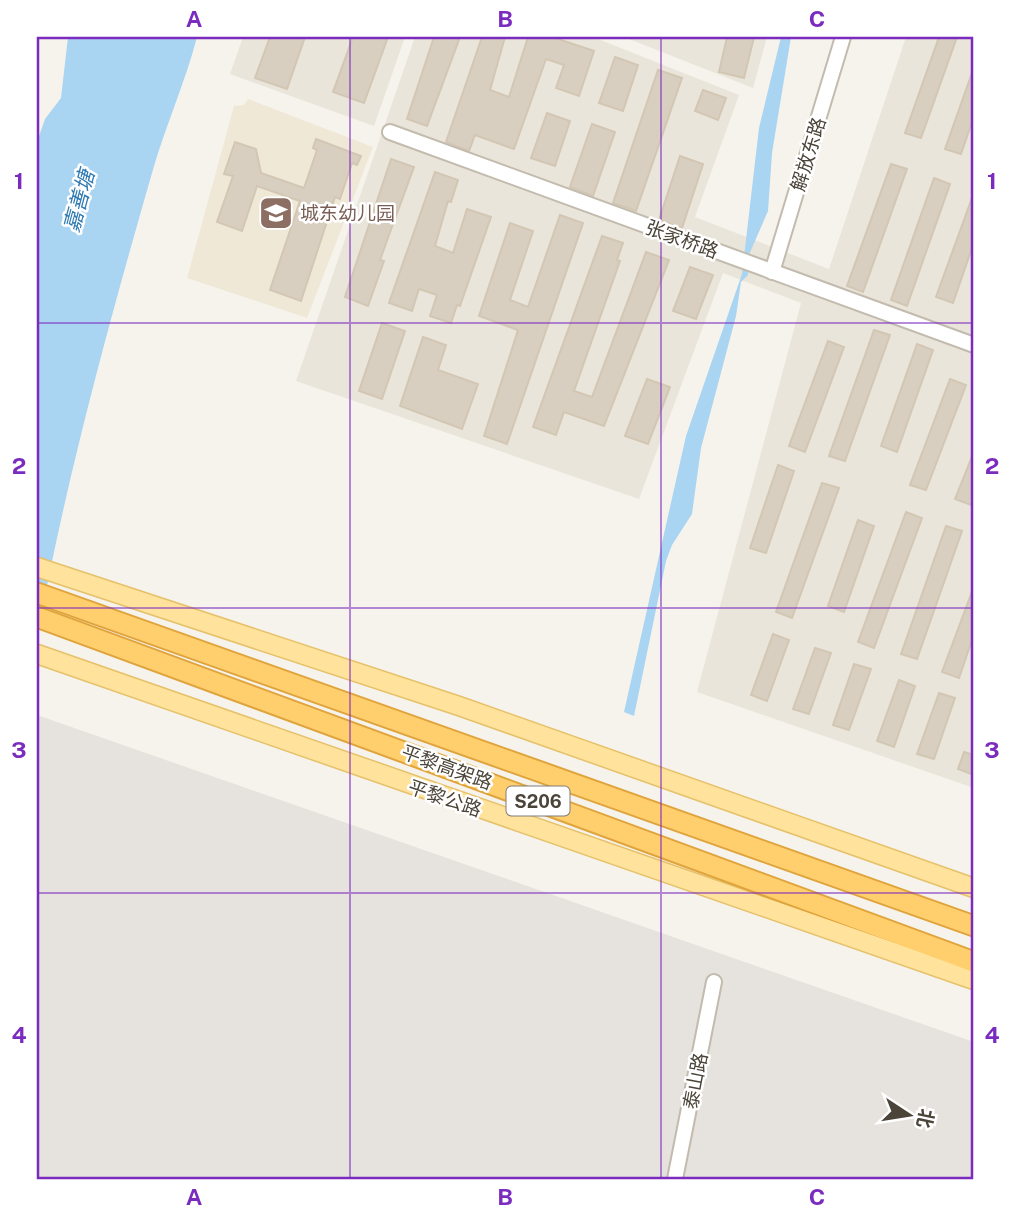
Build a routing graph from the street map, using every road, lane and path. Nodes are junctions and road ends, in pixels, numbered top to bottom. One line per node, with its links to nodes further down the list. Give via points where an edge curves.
1 (843, 37): 3 (street, 解放东路)
2 (390, 132): 3 (street, 张家桥路)
3 (772, 272): 4 (street, 张家桥路)
4 (974, 345)
5 (37, 567): 9 (main road, via 459,706)
6 (37, 593): 10 (highway, 平黎高架路 / S206)
7 (37, 617): 11 (highway, 平黎高架路 / S206)
8 (37, 654): 12 (main road, 平黎公路)
9 (974, 888)
10 (974, 926)
11 (974, 962)
12 (974, 980)
13 (714, 982): 14 (street, 泰山路)
14 (676, 1179)

